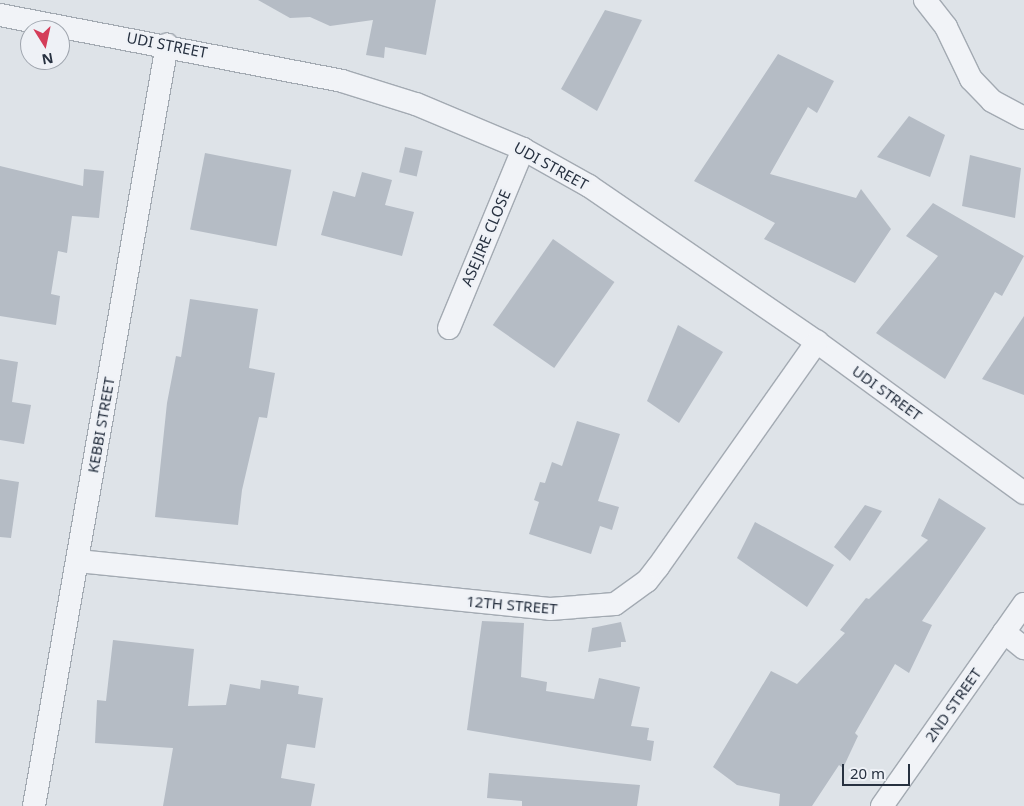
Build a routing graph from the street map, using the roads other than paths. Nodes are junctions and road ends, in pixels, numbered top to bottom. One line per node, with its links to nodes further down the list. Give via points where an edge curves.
1 (925, 0): 4 (street, via 946,28 971,79 992,101)
2 (0, 15): 3 (street, UDI STREET)
3 (167, 45): 5 (street, UDI STREET, via 342,81 416,104); 9 (street, KEBBI STREET)
4 (1024, 118)
5 (523, 149): 6 (street, ASEJIRE CLOSE); 7 (street, UDI STREET, via 588,186)
6 (449, 328)
7 (817, 342): 8 (street, UDI STREET); 9 (street, 12TH STREET, via 658,567 647,581 615,604 550,610)
8 (1024, 493)
9 (78, 561): 13 (street, KEBBI STREET)
10 (1024, 604): 11 (street, 2ND STREET)
11 (1004, 632): 12 (street); 14 (street, 2ND STREET)
12 (1024, 648)
13 (34, 806)
14 (882, 806)

